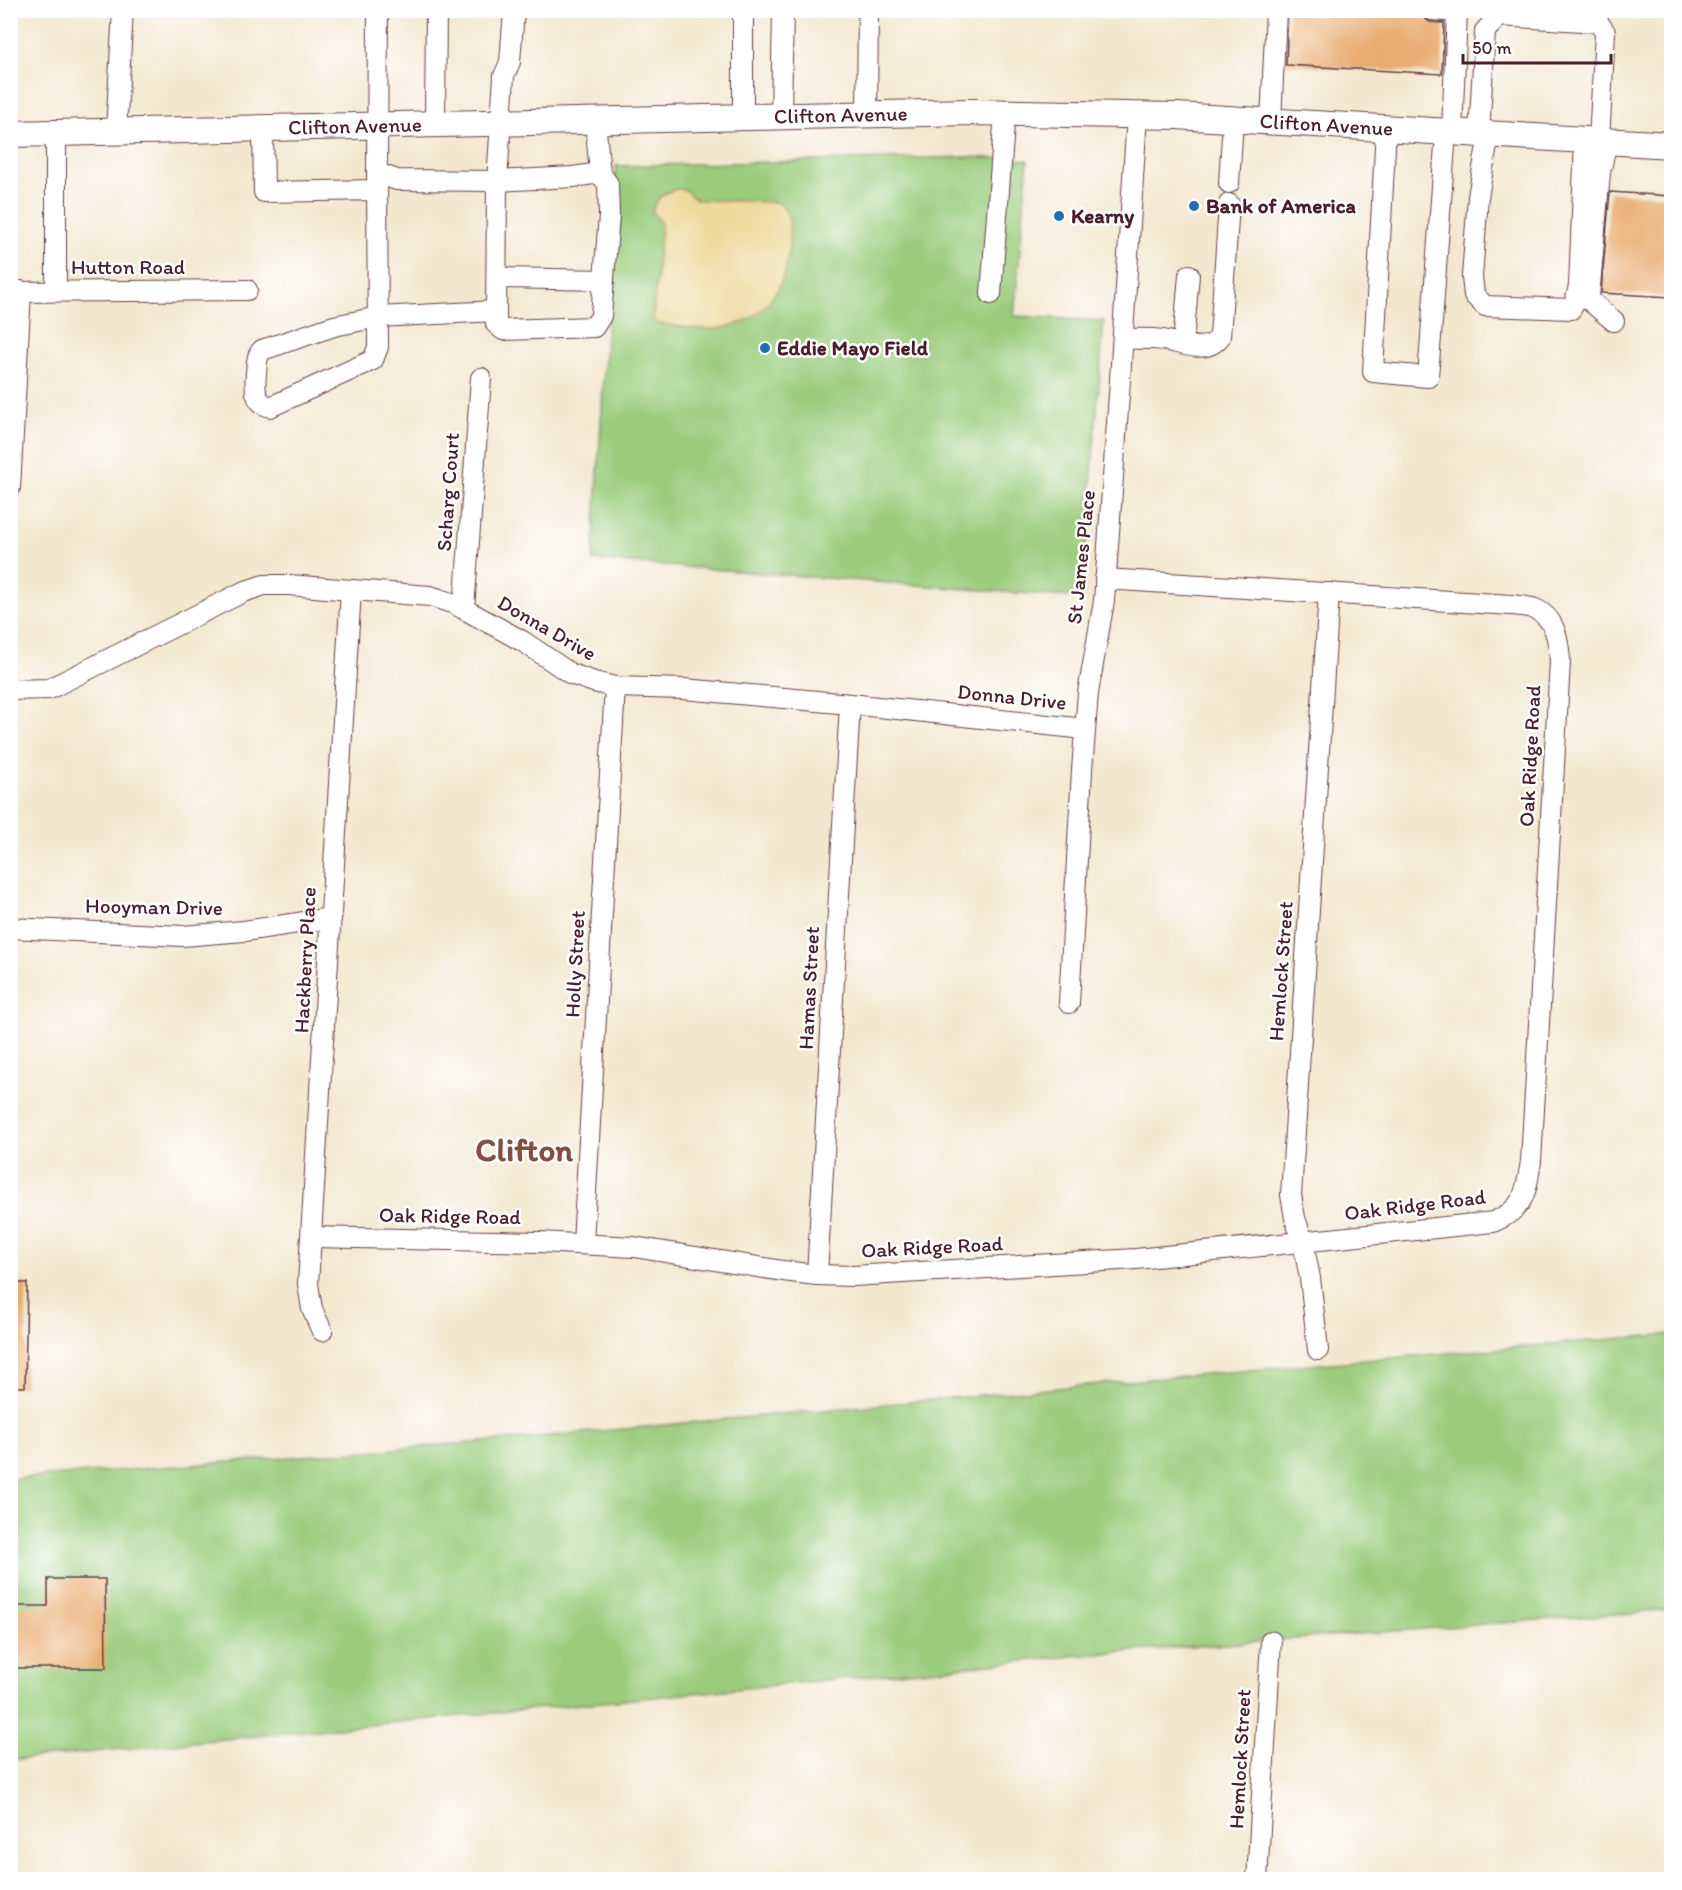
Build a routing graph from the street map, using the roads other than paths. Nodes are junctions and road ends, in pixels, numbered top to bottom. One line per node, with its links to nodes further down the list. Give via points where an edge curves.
1 (123, 10): 23 (street)
2 (378, 10): 20 (street)
3 (436, 10): 19 (street)
4 (514, 10): 17 (street)
5 (743, 10): 13 (street)
6 (783, 10): 12 (street)
7 (868, 10): 11 (street)
8 (1276, 10): 18 (street)
9 (1432, 10): 24 (street, via 1457,12)
10 (1005, 112): 11 (main road, Clifton Avenue); 14 (main road, Clifton Avenue); 41 (street)
11 (867, 113): 12 (main road, Clifton Avenue)
12 (781, 115): 13 (main road, Clifton Avenue)
13 (743, 116): 15 (main road, Clifton Avenue)
14 (1137, 116): 16 (main road, Clifton Avenue); 45 (street, St James Place)
15 (595, 120): 17 (main road, Clifton Avenue); 30 (street)
16 (1233, 120): 18 (main road, Clifton Avenue); 33 (street)
17 (502, 122): 19 (main road, Clifton Avenue); 31 (street)
18 (1271, 122): 21 (main road, Clifton Avenue)
19 (435, 124): 20 (main road, Clifton Avenue)
20 (377, 125): 22 (main road, Clifton Avenue); 32 (street)
21 (1386, 128): 24 (main road, Clifton Avenue); 24 (street, via 1373,372 1428,377)
22 (263, 129): 23 (main road, Clifton Avenue); 32 (street, via 264,192)
23 (116, 132): 26 (main road, Clifton Avenue)
24 (1449, 132): 27 (main road, Clifton Avenue)
25 (10, 134): 26 (main road, Clifton Avenue)
26 (56, 134): 39 (street)
27 (1484, 134): 28 (main road, Clifton Avenue); 28 (street, via 1485,31 1499,16 1598,22 1605,32); 28 (street, via 1472,277 1474,295 1485,306 1570,309 1575,302)
28 (1597, 140): 29 (main road, Clifton Avenue); 44 (street, via 1600,173 1589,297)
29 (1671, 144)
30 (600, 173): 31 (street); 37 (street, via 608,184)
31 (497, 181): 32 (street); 36 (street)
32 (377, 182): 43 (street)
33 (1229, 183)
34 (1229, 204): 46 (street, via 1220,337 1209,346)
35 (1189, 275): 46 (street)
36 (497, 278): 37 (street); 42 (street)
37 (604, 280): 42 (street, via 601,316 594,327 503,330 496,324)
38 (247, 290): 39 (street, Hutton Road)
39 (56, 291): 40 (street, Hutton Road)
40 (16, 292): 48 (street)
41 (991, 294)
42 (496, 311): 43 (street)
43 (378, 317): 43 (street, via 378,347 373,360 270,406 263,405 255,390 258,354 262,350 334,326)
44 (1614, 321)
45 (1123, 339): 46 (street, via 1162,340); 49 (street, St James Place)
46 (1189, 346)
47 (481, 378): 52 (street, Scharg Court)
48 (10, 488)
49 (1106, 579): 51 (street, Oak Ridge Road); 56 (street, St James Place)
50 (351, 590): 52 (street, Donna Drive, via 430,596); 54 (street, Donna Drive, via 264,585 243,591 49,689); 57 (street, Hackberry Place)
51 (1329, 593): 61 (street, Hemlock Street, via 1290,1195); 61 (street, Oak Ridge Road, via 1535,609 1552,622 1560,662 1531,1161 1520,1205 1493,1222)
52 (464, 609): 53 (street, Donna Drive, via 572,674)
53 (615, 687): 55 (street, Donna Drive); 62 (street, Holly Street)
54 (10, 690)
55 (850, 704): 56 (street, Donna Drive); 63 (street, Hamas Street)
56 (1085, 729): 59 (street, St James Place)
57 (331, 918): 58 (street, Hooyman Drive, via 183,936); 60 (street, Hackberry Place)
58 (10, 928)
59 (1069, 1003)
60 (312, 1238): 62 (street, Oak Ridge Road); 64 (street, Hackberry Place, via 308,1284 312,1309)
61 (1303, 1242): 63 (street, Oak Ridge Road, via 1136,1259); 65 (street, Hemlock Street)
62 (583, 1244): 63 (street, Oak Ridge Road, via 634,1247)
63 (817, 1275)
64 (322, 1331)
65 (1318, 1350)
66 (1271, 1641): 67 (street, Hemlock Street)
67 (1257, 1880)

